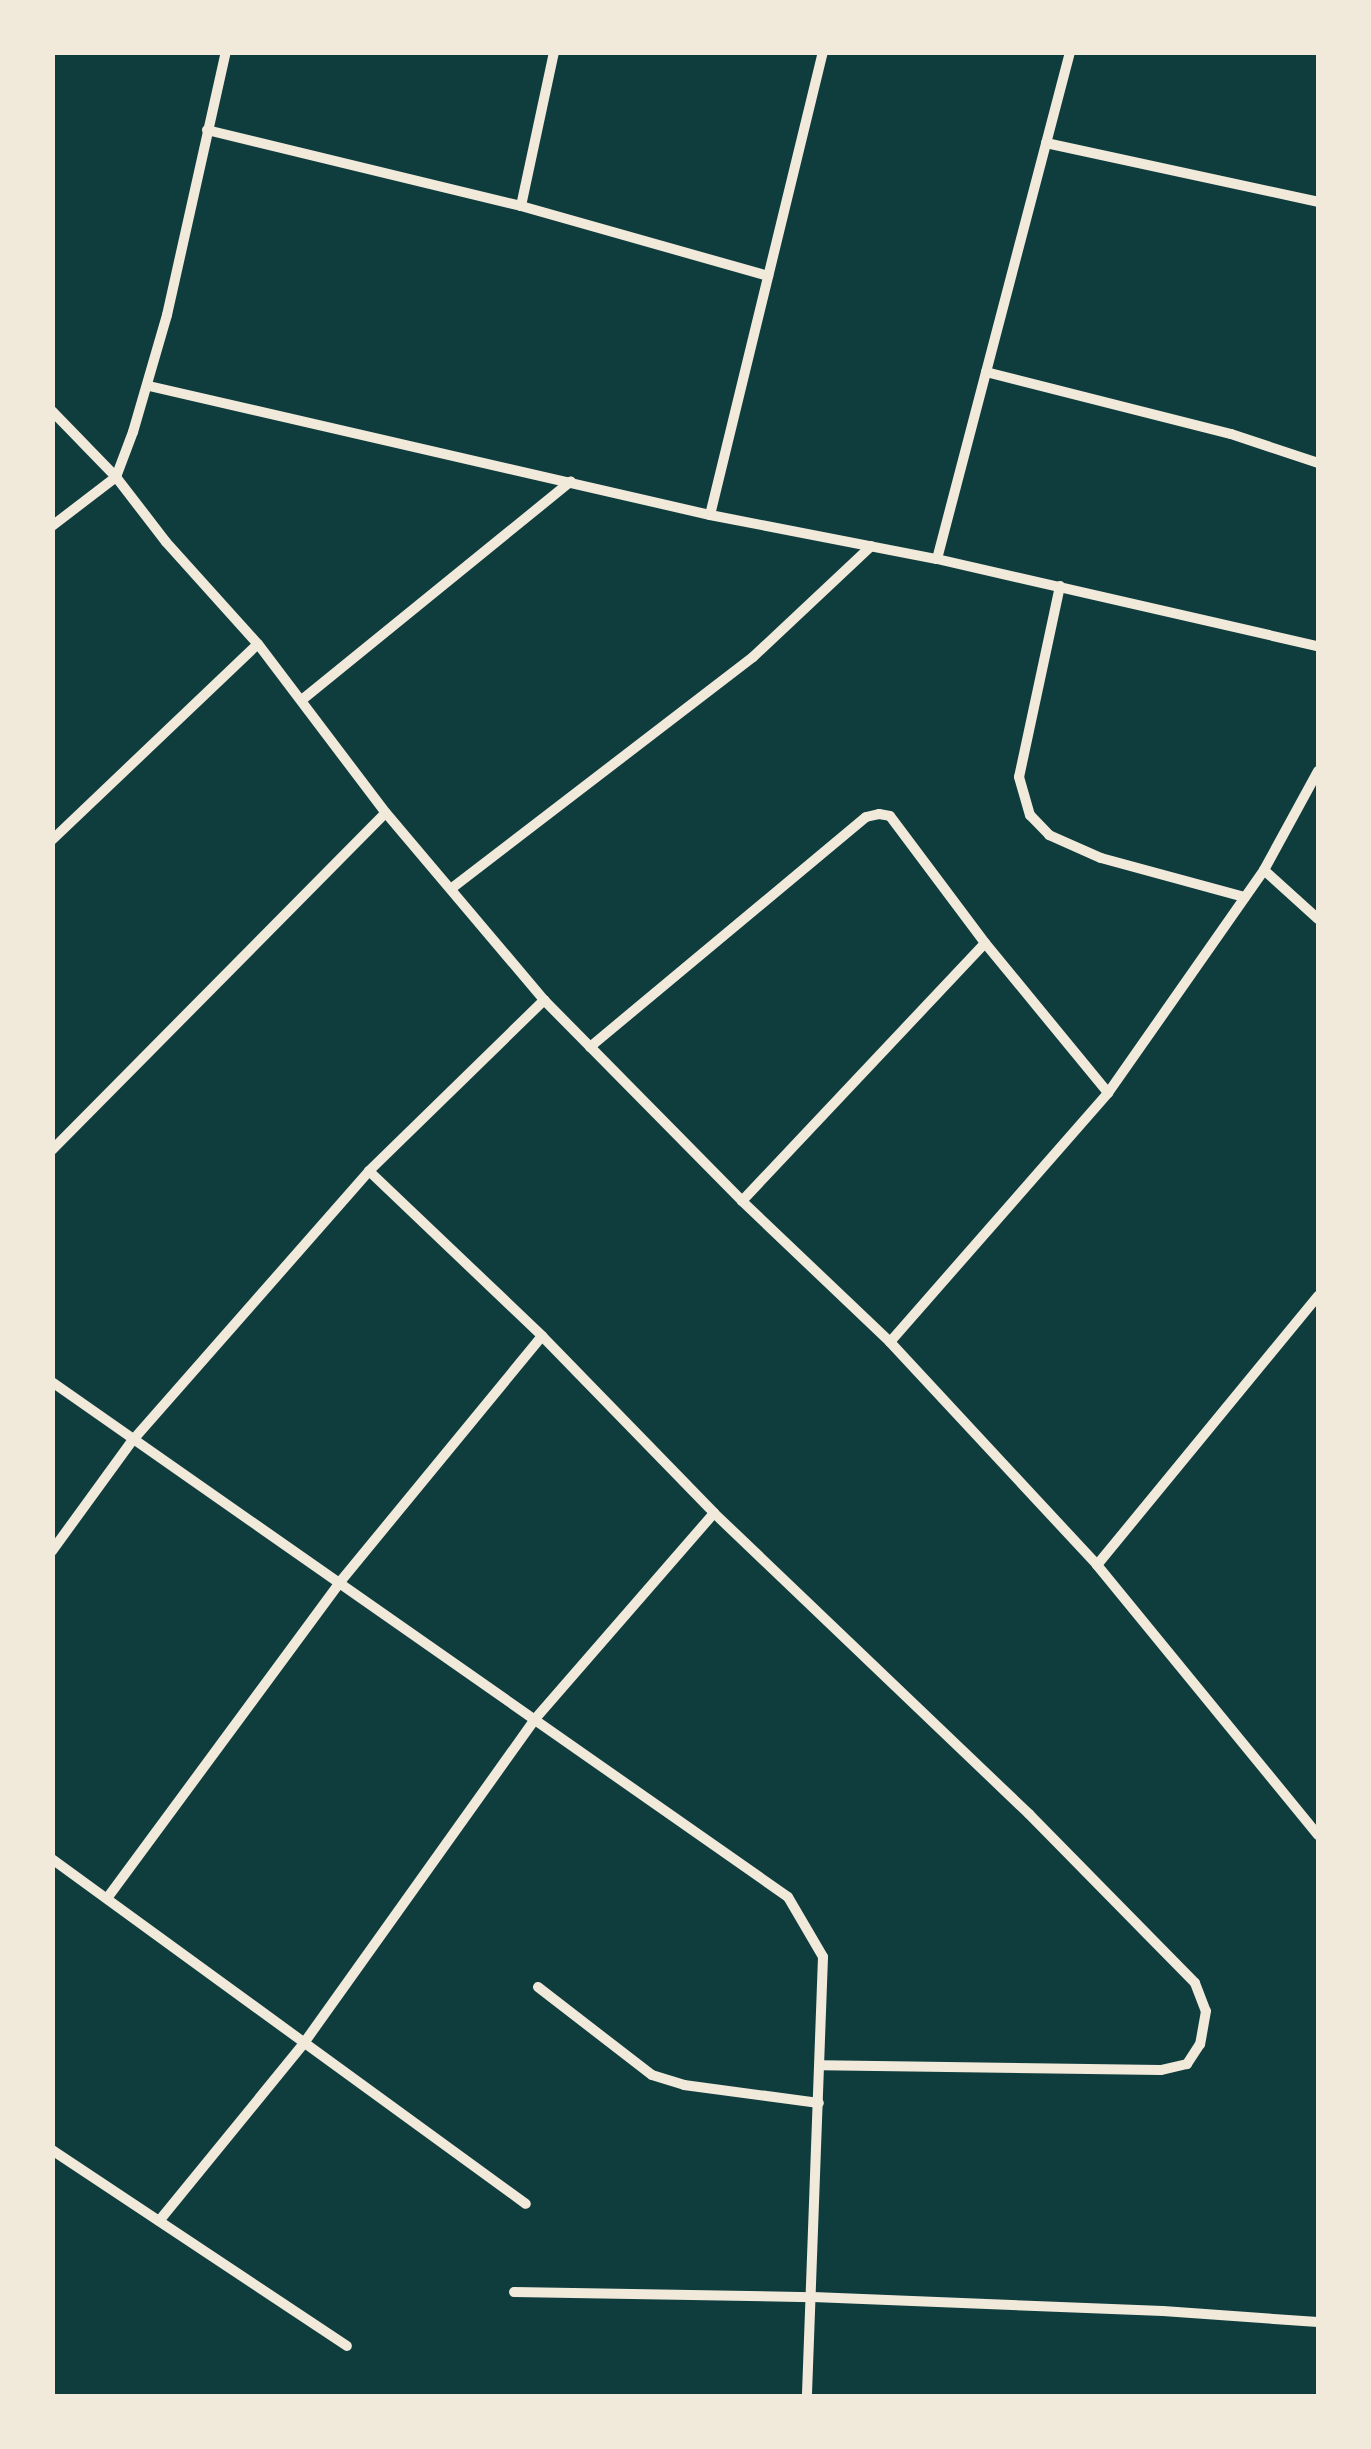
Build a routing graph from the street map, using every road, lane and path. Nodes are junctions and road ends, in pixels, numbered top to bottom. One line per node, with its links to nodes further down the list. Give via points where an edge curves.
1 (226, 52): 5 (street)
2 (554, 52): 8 (street)
3 (823, 52): 9 (street)
4 (1070, 52): 6 (street)
5 (207, 130): 8 (street); 11 (street)
6 (1046, 142): 7 (street); 10 (street)
7 (1318, 202)
8 (521, 206): 9 (street)
9 (768, 276): 16 (street)
10 (986, 372): 13 (street); 19 (street)
11 (149, 386): 14 (street); 15 (street)
12 (52, 411): 14 (street)
13 (1318, 463)
14 (116, 478): 17 (street); 21 (street)
15 (570, 481): 16 (street); 23 (street)
16 (710, 516): 18 (street)
17 (52, 526)
18 (870, 546): 19 (street); 28 (street, via 753,656)
19 (937, 558): 20 (street)
20 (1060, 586): 22 (street); 29 (street, via 1019,777 1030,815 1049,835 1101,858)
21 (258, 644): 23 (street); 26 (street)
22 (1318, 646)
23 (303, 699): 25 (street)
24 (1318, 770): 27 (street)
25 (386, 813): 28 (street); 35 (street)
26 (52, 840)
27 (1264, 870): 29 (street); 30 (street)
28 (452, 888): 32 (street)
29 (1245, 897): 34 (street)
30 (1318, 919)
31 (985, 943): 33 (street, via 890,816 866,817); 34 (street); 37 (street)
32 (544, 1000): 33 (street); 36 (street)
33 (590, 1047): 37 (street)
34 (1108, 1092): 40 (street)
35 (52, 1150)
36 (369, 1171): 39 (street); 42 (street)
37 (742, 1201): 40 (street)
38 (1318, 1296): 45 (street)
39 (542, 1336): 43 (street); 46 (street)
40 (890, 1342): 45 (street)
41 (52, 1382): 42 (street)
42 (132, 1441): 44 (street); 46 (street)
43 (714, 1513): 47 (street); 53 (street, via 1057,1842 1194,1983 1206,2012 1200,2044 1186,2064 1161,2070)
44 (52, 1551)
45 (1097, 1565): 48 (street)
46 (340, 1582): 47 (street); 50 (street)
47 (535, 1719): 52 (street); 53 (street, via 788,1897 823,1957)
48 (1318, 1835)
49 (52, 1859): 50 (street)
50 (108, 1897): 52 (street)
51 (538, 1987): 54 (street, via 652,2075)
52 (304, 2043): 56 (street); 57 (street)
53 (822, 2065): 54 (street)
54 (819, 2102): 59 (street)
55 (52, 2150): 57 (street)
56 (526, 2204)
57 (158, 2221): 61 (street)
58 (514, 2292): 59 (street)
59 (813, 2296): 60 (street); 62 (street)
60 (1318, 2322)
61 (347, 2346)
62 (807, 2396)

